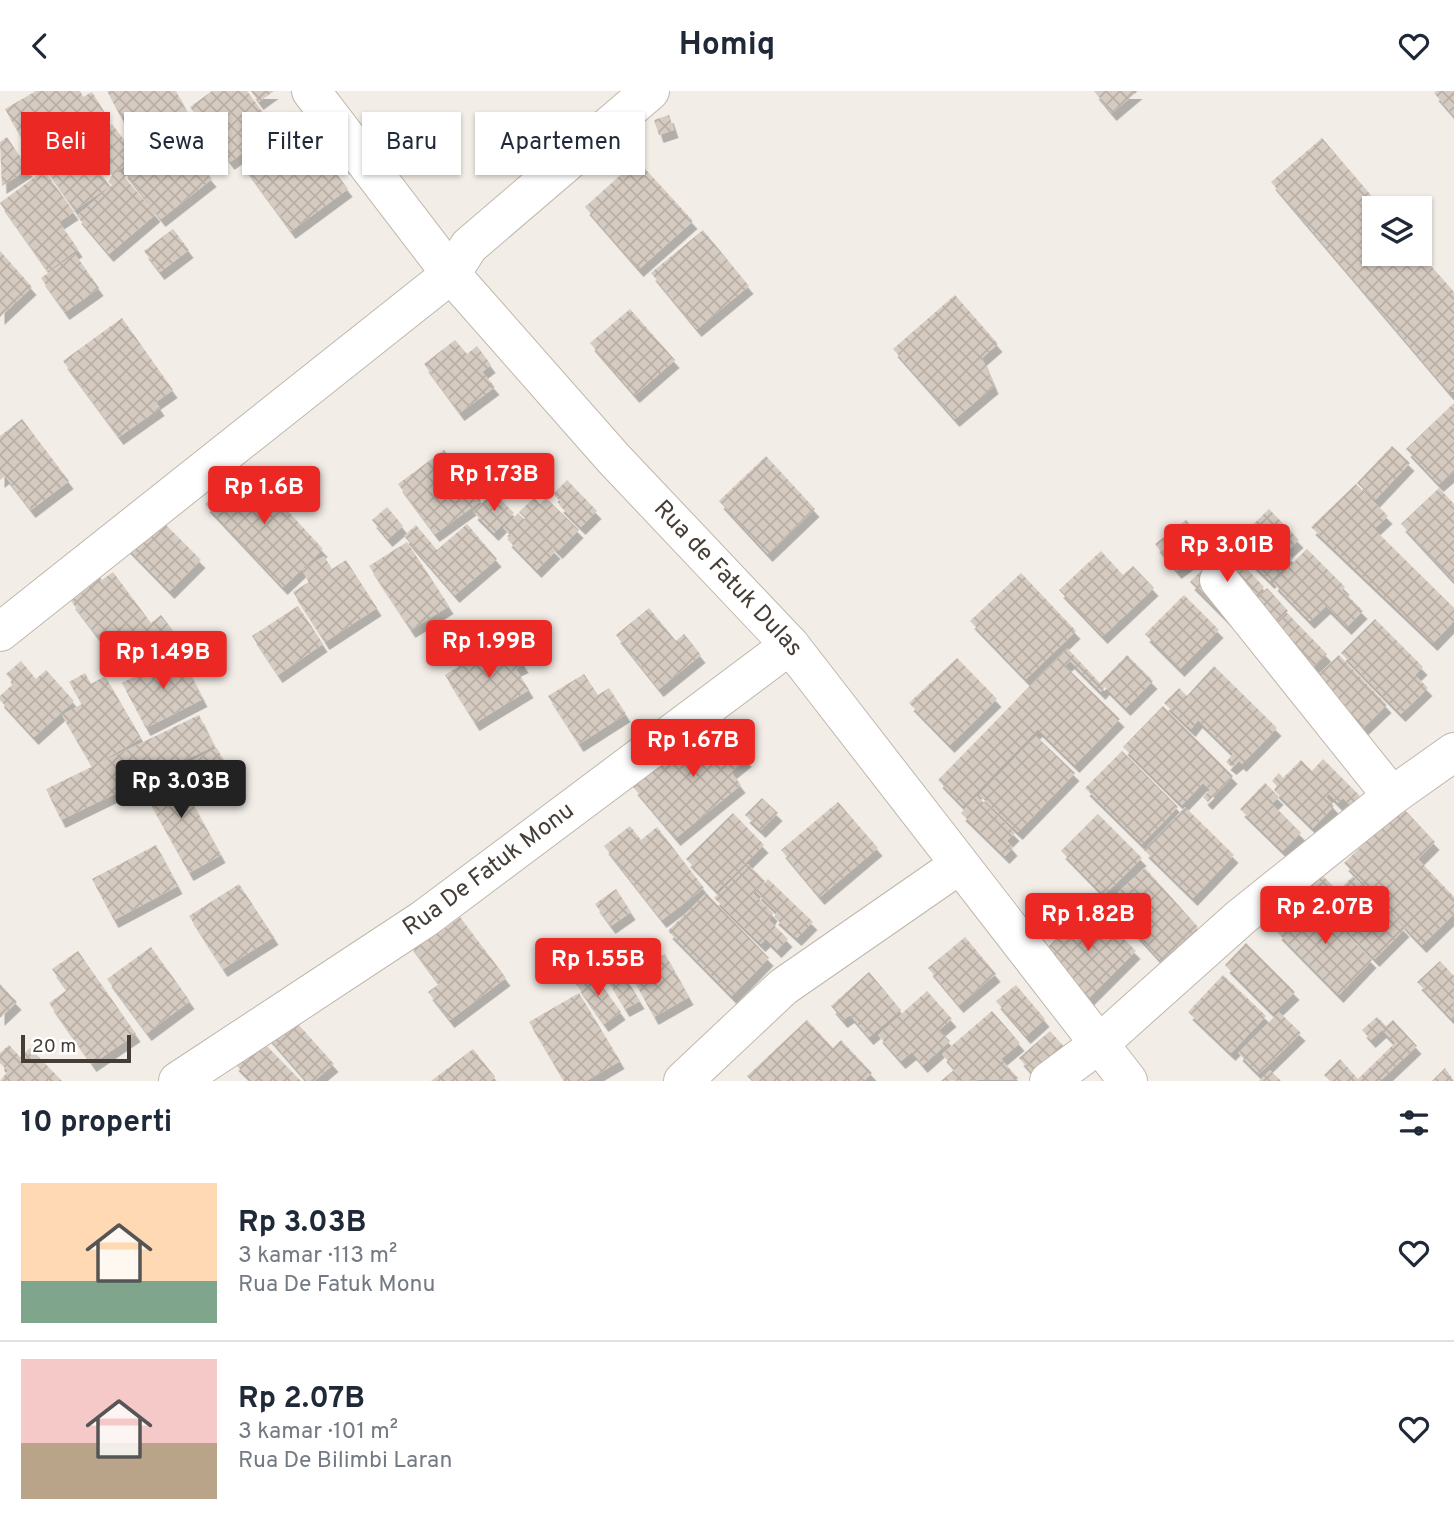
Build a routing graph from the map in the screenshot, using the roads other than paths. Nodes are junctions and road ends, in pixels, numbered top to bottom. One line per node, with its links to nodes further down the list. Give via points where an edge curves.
1 (311, 91): 3 (street, Rua de Fatuk Dulas)
2 (650, 91): 3 (street, via 469,246)
3 (451, 274): 5 (street); 6 (street, Rua de Fatuk Dulas, via 614,459)
4 (1219, 580): 8 (street)
5 (0, 632)
6 (790, 645): 9 (street, Rua de Fatuk Dulas); 11 (street, Rua De Fatuk Monu, via 424,919)
7 (1454, 752): 8 (street)
8 (1392, 796): 10 (street, via 1241,917)
9 (959, 865): 10 (street, Rua de Fatuk Dulas); 12 (street, via 783,987)
10 (1099, 1044): 13 (street); 14 (street, Rua de Fatuk Dulas)
11 (178, 1081)
12 (683, 1081)
13 (1049, 1081)
14 (1128, 1081)

